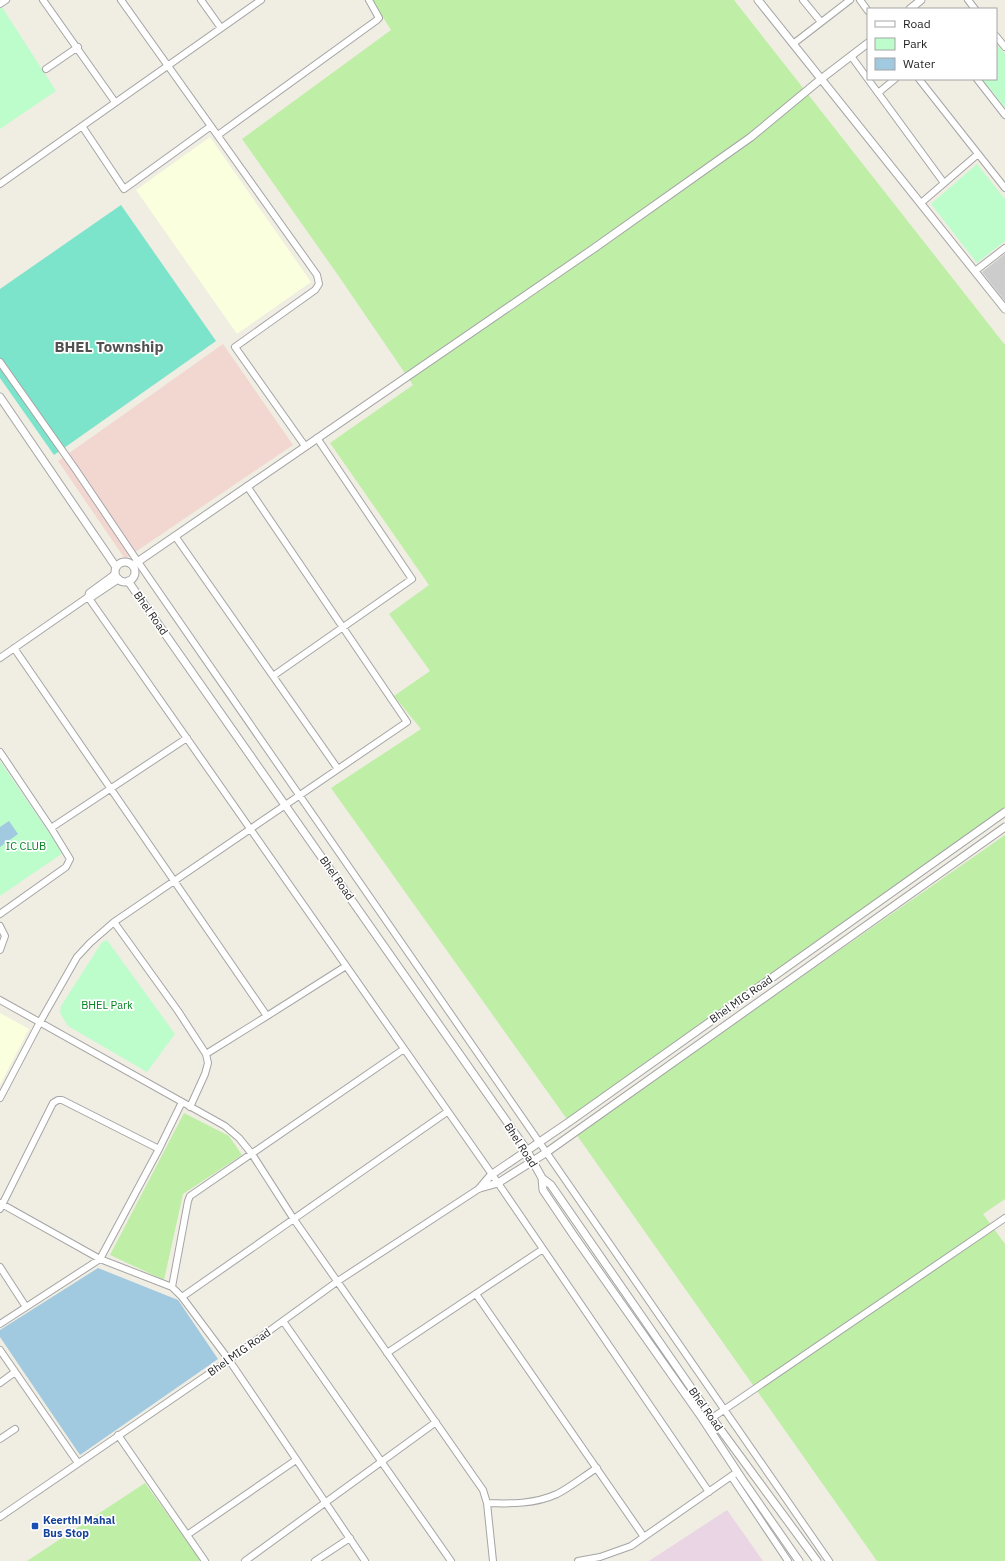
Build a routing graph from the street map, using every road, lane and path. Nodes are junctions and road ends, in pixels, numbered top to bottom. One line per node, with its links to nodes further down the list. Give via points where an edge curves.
1 (6, 0): 12 (street)
2 (44, 0): 20 (street)
3 (121, 0): 23 (street)
4 (201, 0): 16 (street)
5 (261, 0): 16 (street)
6 (369, 0): 36 (street, via 378,14 377,20)
7 (758, 0): 18 (street)
8 (803, 0): 15 (street)
9 (850, 0): 15 (street)
10 (860, 0): 14 (street)
11 (968, 0): 13 (street)
12 (0, 4)
13 (974, 8)
14 (867, 10)
15 (821, 22): 18 (street)
16 (221, 28): 23 (street)
17 (997, 37): 21 (street)
18 (793, 44): 26 (street)
19 (867, 44): 22 (street)
20 (78, 47): 24 (street); 32 (street)
21 (1005, 47)
22 (851, 56): 25 (street); 26 (street)
23 (168, 66): 32 (street); 35 (street)
24 (46, 69)
25 (867, 78)
26 (821, 79): 41 (street); 47 (street, via 745,142)
27 (869, 80): 31 (street)
28 (894, 80): 31 (street)
29 (920, 80): 37 (street)
30 (978, 80): 33 (street)
31 (878, 93): 38 (street)
32 (115, 102): 34 (street)
33 (1005, 115)
34 (82, 126): 35 (street, via 124,189); 39 (street)
35 (211, 126): 36 (street)
36 (218, 136): 48 (street, via 317,275 319,284 314,290 235,347)
37 (978, 154): 38 (street); 40 (street)
38 (944, 183): 41 (street)
39 (0, 184)
40 (1005, 188)
41 (920, 203): 43 (street)
42 (1005, 248): 43 (street)
43 (975, 271): 44 (street)
44 (1005, 309)
45 (0, 362): 51 (street, via 76,470)
46 (0, 397): 52 (street)
47 (317, 438): 48 (street); 55 (street, via 412,579)
48 (305, 446): 49 (street)
49 (247, 486): 50 (street); 55 (street)
50 (175, 536): 51 (street); 58 (street)
51 (135, 563): 52 (street, via 121,562); 53 (street, via 135,575); 63 (street)
52 (117, 573): 53 (street, via 122,581); 54 (street, via 92,597)
53 (128, 581): 64 (street, Bhel Road)
54 (88, 597): 56 (street); 59 (street)
55 (343, 628): 58 (street); 61 (street, via 407,722)
56 (14, 648): 57 (street); 62 (street)
57 (0, 658)
58 (273, 676): 61 (street)
59 (187, 738): 62 (street); 68 (street)
60 (0, 752): 67 (street)
61 (338, 769): 63 (street)
62 (111, 789): 67 (street); 69 (street)
63 (300, 795): 64 (street); 84 (street)
64 (285, 805): 68 (street); 86 (street, Bhel Road)
65 (1005, 812): 84 (street, Bhel MIG Road)
66 (1005, 827): 87 (street, Bhel MIG Road)
67 (51, 828): 70 (street, via 70,859 66,867)
68 (250, 828): 69 (street); 74 (street)
69 (174, 881): 71 (street); 76 (street)
70 (0, 914)
71 (114, 922): 77 (street, via 77,957); 79 (street)
72 (0, 926): 73 (street, via 5,936)
73 (0, 950)
74 (346, 966): 76 (street); 78 (street)
75 (0, 1000): 77 (street)
76 (267, 1016): 79 (street)
77 (40, 1022): 80 (street); 81 (street)
78 (404, 1049): 83 (street); 88 (street)
79 (206, 1054): 82 (street, via 208,1063 205,1074)
80 (0, 1098)
81 (182, 1102): 82 (street); 85 (street)
82 (190, 1107): 88 (street, via 225,1126)
83 (447, 1112): 90 (street); 95 (street)
84 (540, 1141): 86 (street, Bhel MIG Road); 87 (street)
85 (160, 1149): 94 (street, via 58,1100 53,1103); 98 (street)
86 (526, 1150): 89 (street, Bhel Road); 90 (street, Bhel MIG Road)
87 (547, 1152): 89 (street, Bhel MIG Road); 112 (street)
88 (252, 1154): 95 (street); 101 (street, via 190,1196)
89 (533, 1160): 91 (street, Bhel Road); 92 (street, Bhel MIG Road)
90 (491, 1175): 92 (street); 93 (street, Bhel MIG Road)
91 (542, 1178): 113 (street, Bhel Road, via 551,1185); 122 (street, Bhel Road, via 543,1190 702,1418)
92 (498, 1184): 93 (street, Bhel MIG Road); 97 (street)
93 (480, 1188): 100 (street, Bhel MIG Road)
94 (1, 1206): 98 (street)
95 (293, 1218): 100 (street); 103 (street)
96 (1005, 1218): 112 (street)
97 (543, 1249): 102 (street); 123 (street)
98 (100, 1259): 101 (street); 104 (street)
99 (0, 1267): 104 (street)
100 (338, 1281): 105 (street, Bhel MIG Road); 108 (street)
101 (172, 1287): 103 (street)
102 (476, 1294): 108 (street); 121 (street)
103 (182, 1296): 109 (street)
104 (26, 1307): 106 (street)
105 (284, 1321): 109 (street, Bhel MIG Road); 119 (street)
106 (0, 1324)
107 (0, 1350): 110 (street)
108 (387, 1352): 114 (street)
109 (228, 1360): 116 (street, Bhel MIG Road); 118 (street)
110 (15, 1372): 111 (street); 120 (street)
111 (0, 1383)
112 (724, 1409): 113 (street); 140 (street)
113 (712, 1418): 139 (street, Bhel Road)
114 (436, 1422): 119 (street); 125 (street, via 483,1490)
115 (15, 1429): 117 (street)
116 (118, 1435): 120 (street, Bhel MIG Road); 127 (street)
117 (0, 1438)
118 (296, 1460): 124 (street); 127 (street)
119 (382, 1461): 124 (street); 135 (street)
120 (78, 1463): 126 (street, Bhel MIG Road)
121 (597, 1468): 125 (street, via 558,1494 520,1504); 128 (street)
122 (734, 1474): 123 (street); 130 (street, Bhel Road); 138 (street)
123 (709, 1492): 128 (street)
124 (326, 1502): 129 (street); 132 (street)
125 (487, 1503): 136 (street)
126 (0, 1517)
127 (187, 1535): 131 (street)
128 (644, 1537): 137 (street, via 617,1552)
129 (350, 1538): 133 (street); 134 (street)
130 (795, 1560)
131 (205, 1561)
132 (245, 1561)
133 (315, 1561)
134 (365, 1561)
135 (451, 1561)
136 (493, 1561)
137 (578, 1561)
138 (788, 1561)
139 (816, 1561)
140 (829, 1561)

